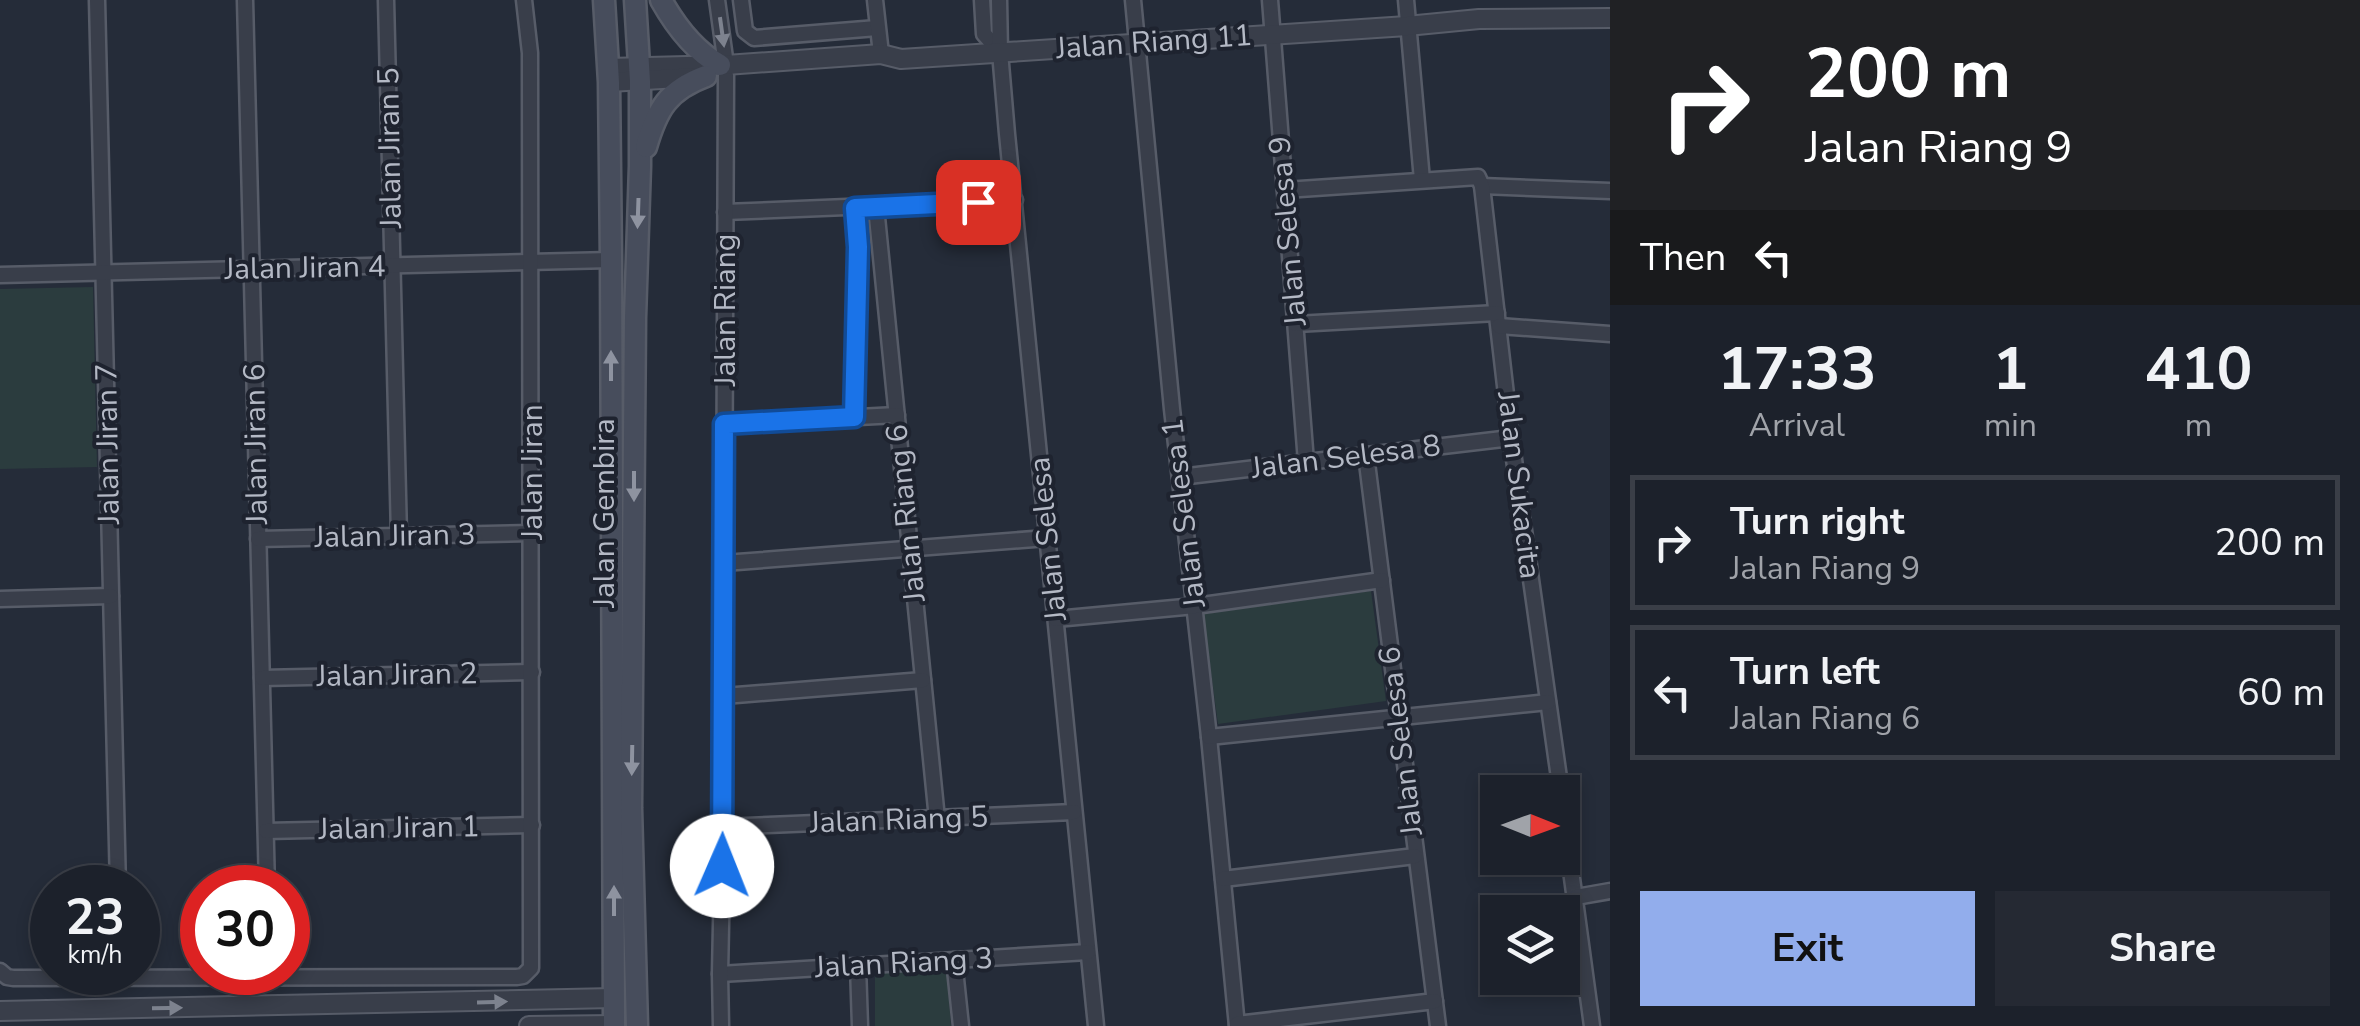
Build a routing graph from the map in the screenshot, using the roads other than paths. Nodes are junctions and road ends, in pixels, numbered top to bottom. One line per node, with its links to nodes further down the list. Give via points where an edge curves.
1 (97, 0): 40 (street, Jalan Jiran 7)
2 (245, 0): 39 (street, Jalan Jiran 6)
3 (386, 0): 38 (street, Jalan Jiran 5)
4 (524, 0): 37 (street, Jalan Jiran)
5 (604, 0): 26 (main road, Jalan Gembira)
6 (636, 0): 25 (main road, Jalan Gembira)
7 (661, 0): 24 (main road)
8 (717, 0): 24 (street, Jalan Riang, one-way to 24)
9 (740, 0): 18 (street, via 745,31 754,38)
10 (875, 0): 18 (street)
11 (982, 0): 21 (street, Jalan Selesa, via 984,34)
12 (999, 0): 21 (street, Jalan Selesa)
13 (1133, 0): 20 (street, Jalan Selesa 1)
14 (1270, 0): 19 (street, Jalan Selesa 9)
15 (1406, 0): 17 (street)
16 (1610, 18): 17 (street, Jalan Riang 11)
17 (1407, 26): 19 (street, Jalan Riang 11); 28 (street)
18 (878, 28): 22 (street)
19 (1272, 35): 20 (street, Jalan Riang 11); 30 (street, Jalan Selesa 9)
20 (1136, 44): 21 (street, Jalan Riang 11); 51 (street, Jalan Selesa 1)
21 (1000, 52): 23 (street, Jalan Riang 11); 32 (street, Jalan Selesa)
22 (881, 54): 23 (street, Jalan Riang 11); 24 (street, Jalan Riang 11)
23 (901, 59): 24 (street, Jalan Riang 11, via 883,66)
24 (720, 70): 25 (street, Jalan Riang 11); 27 (main road, via 666,100); 35 (street, Jalan Riang)
25 (640, 74): 26 (street, Jalan Riang 11); 27 (main road, Jalan Gembira)
26 (608, 75): 36 (main road, Jalan Gembira)
27 (640, 166): 92 (main road, Jalan Gembira, one-way to 92)
28 (1422, 180): 29 (street); 30 (street)
29 (1480, 182): 31 (street); 42 (street, Jalan Sukacita)
30 (1284, 190): 43 (street, Jalan Selesa 9)
31 (1610, 191)
32 (1015, 200): 34 (street); 54 (street, Jalan Selesa)
33 (855, 208): 34 (street); 35 (street); 46 (street, Jalan Riang 6)
34 (876, 208): 45 (street, Jalan Riang 6)
35 (725, 212): 47 (street, Jalan Riang)
36 (611, 260): 37 (street, Jalan Jiran 4); 92 (main road, Jalan Gembira, one-way to 36)
37 (532, 262): 38 (street, Jalan Jiran 4); 52 (street, Jalan Jiran)
38 (393, 266): 39 (street, Jalan Jiran 4); 53 (street, Jalan Jiran 5)
39 (252, 269): 40 (street, Jalan Jiran 4); 55 (street, Jalan Jiran 6)
40 (104, 273): 41 (street, Jalan Jiran 4); 59 (street, Jalan Jiran 7)
41 (0, 276)
42 (1498, 320): 43 (street); 44 (street); 48 (street, Jalan Sukacita)
43 (1296, 324): 50 (street, Jalan Selesa 9)
44 (1610, 334)
45 (897, 415): 46 (street); 56 (street, Jalan Riang 6)
46 (854, 417): 47 (street)
47 (724, 424): 57 (street, Jalan Riang)
48 (1511, 438): 49 (street, Jalan Selesa 8); 67 (street, Jalan Sukacita)
49 (1366, 455): 50 (street, Jalan Selesa 8); 58 (street, Jalan Selesa 6)
50 (1306, 462): 51 (street, Jalan Selesa 8)
51 (1180, 476): 61 (street, Jalan Selesa 1)
52 (532, 532): 53 (street, Jalan Jiran 3); 63 (street, Jalan Jiran)
53 (399, 536): 55 (street, Jalan Jiran 3)
54 (1047, 538): 56 (street); 62 (street, Jalan Selesa)
55 (258, 539): 64 (street, Jalan Jiran 6)
56 (910, 550): 57 (street); 65 (street, Jalan Riang 6)
57 (724, 563): 66 (street, Jalan Riang)
58 (1382, 580): 61 (street); 68 (street, Jalan Selesa 6)
59 (112, 596): 60 (street); 77 (street, Jalan Jiran 7)
60 (0, 599)
61 (1194, 606): 62 (street); 69 (street, Jalan Selesa 1)
62 (1056, 619): 71 (street, Jalan Selesa)
63 (532, 672): 64 (street, Jalan Jiran 2); 73 (street, Jalan Jiran)
64 (262, 678): 75 (street, Jalan Jiran 6)
65 (923, 680): 66 (street); 72 (street, Jalan Riang 6)
66 (724, 696): 74 (street, Jalan Riang)
67 (1548, 702): 68 (street); 70 (street, Jalan Sukacita)
68 (1399, 719): 69 (street); 76 (street, Jalan Selesa 6)
69 (1209, 737): 79 (street, Jalan Selesa 1)
70 (1559, 775)
71 (1074, 812): 72 (street, Jalan Riang 5); 83 (street, Jalan Selesa)
72 (937, 819): 74 (street, Jalan Riang 5)
73 (532, 824): 75 (street, Jalan Jiran 1); 88 (street, Jalan Jiran, via 531,968 523,976)
74 (723, 828): 87 (street, Jalan Riang)
75 (266, 831): 78 (street, Jalan Jiran 6)
76 (1416, 856): 79 (street); 90 (street, Jalan Selesa 6)
77 (118, 865)
78 (267, 865)
79 (1223, 880): 93 (street, Jalan Selesa 1)
80 (1610, 891): 81 (street)
81 (1580, 895)
82 (1580, 928): 101 (street)
83 (1088, 952): 84 (street, Jalan Riang 3); 99 (street, Jalan Selesa)
84 (954, 960): 85 (street, Jalan Riang 3); 98 (street)
85 (858, 966): 87 (street, Jalan Riang 3); 97 (street)
86 (0, 971): 89 (street)
87 (720, 974): 96 (street, Jalan Riang)
88 (310, 975)
89 (30, 978)
90 (1435, 1001): 93 (street); 100 (street, Jalan Selesa 6)
91 (0, 1011): 92 (street, one-way to 92)
92 (626, 1016): 95 (street)
93 (1237, 1025)
94 (529, 1026): 95 (street)
95 (570, 1026)
96 (722, 1026)
97 (860, 1026)
98 (961, 1026)
99 (1096, 1026)
100 (1438, 1026)
101 (1592, 1026)

